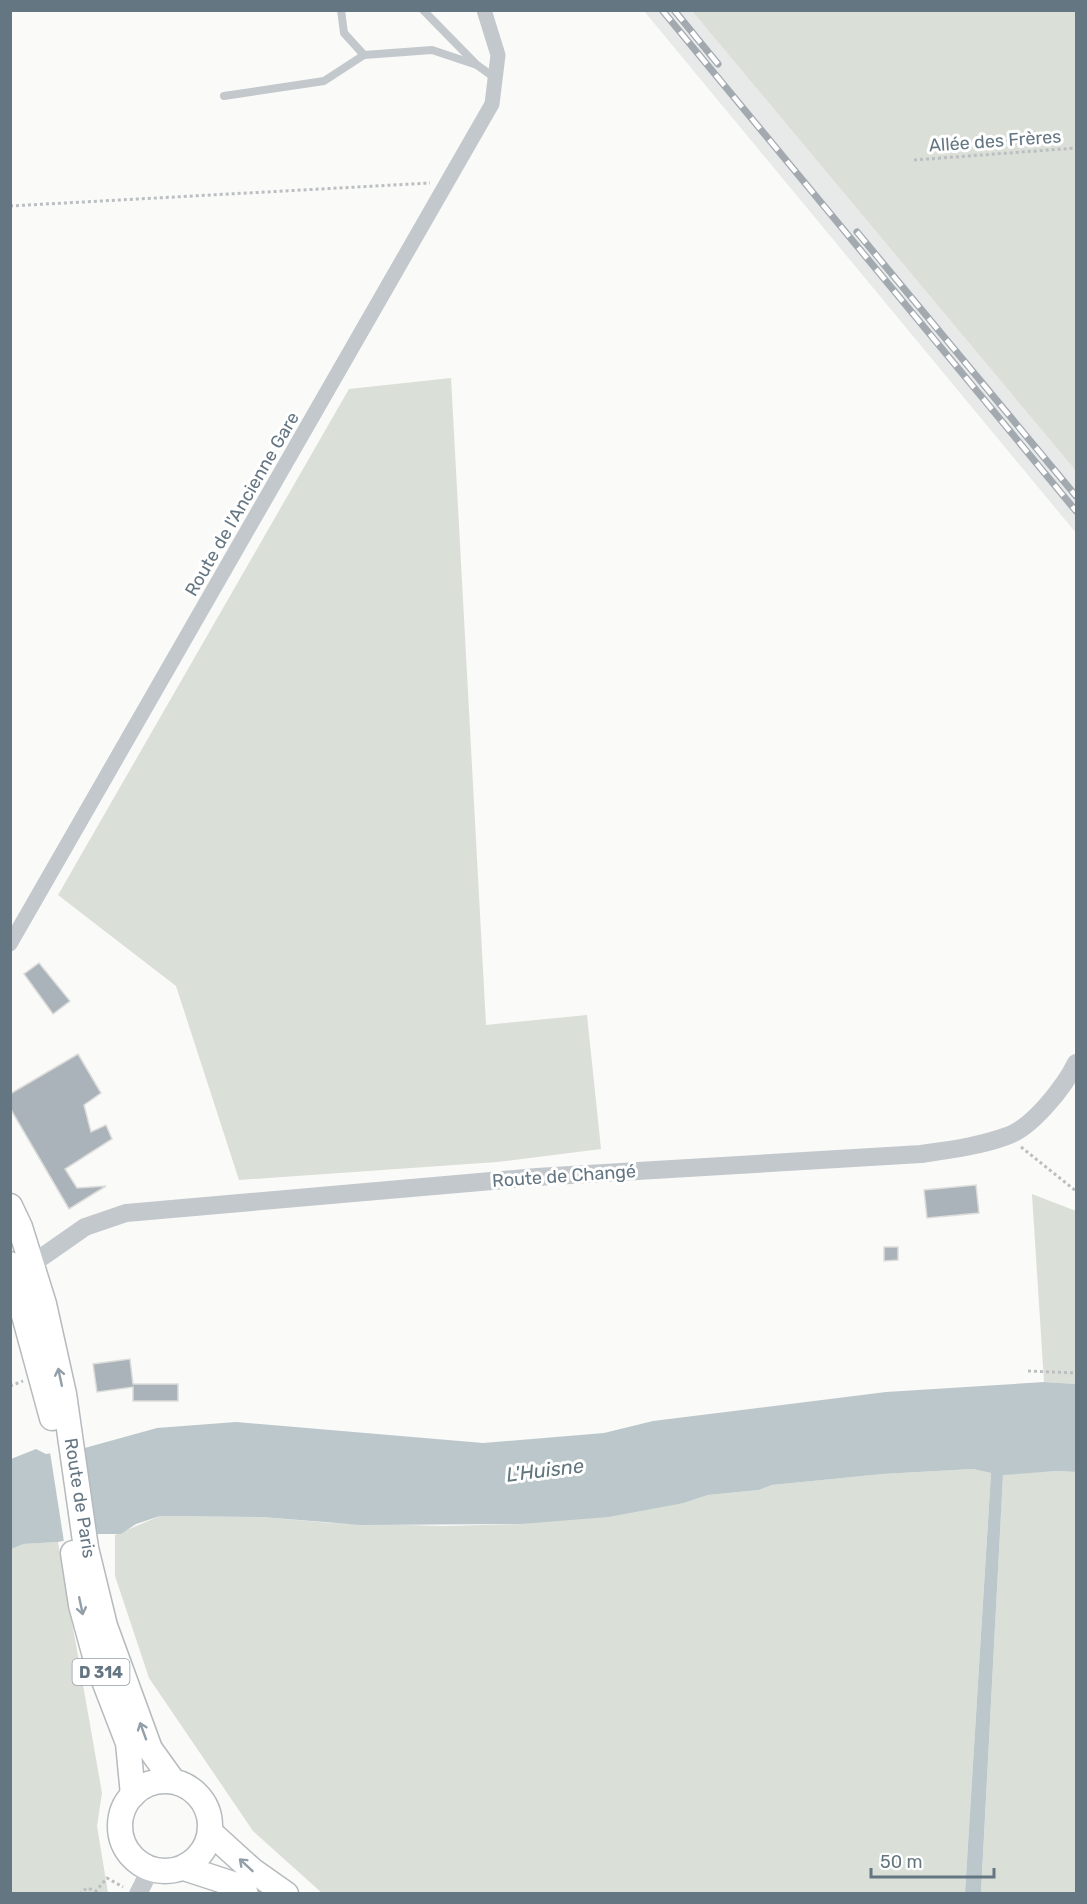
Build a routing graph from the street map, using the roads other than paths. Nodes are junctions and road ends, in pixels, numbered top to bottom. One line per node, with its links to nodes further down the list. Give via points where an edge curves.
1 (341, 10): 4 (lane, via 344,33)
2 (423, 10): 5 (lane)
3 (484, 10): 6 (street, Route de l'Ancienne Gare, via 498,55)
4 (364, 55): 5 (lane, via 432,50); 7 (lane, via 324,81)
5 (477, 65): 6 (lane)
6 (496, 79): 8 (street, Route de l'Ancienne Gare, via 492,104)
7 (224, 96)
8 (10, 944)
9 (1077, 1063): 11 (street, Route de Changé, via 1057,1094 1009,1136 921,1154 537,1177 126,1213 85,1227)
10 (10, 1206): 11 (main road, Route de Paris / D 314)
11 (17, 1268): 12 (main road, Route de Paris / D 314, via 63,1436)
12 (79, 1548): 13 (main road, Route de Paris / D 314, one-way to 12, via 150,1749); 14 (main road, Route de Paris / D 314, one-way to 14, via 81,1605 128,1743)
13 (173, 1782): 14 (main road, via 151,1784); 15 (main road, via 187,1786 199,1796 207,1808)
14 (133, 1795): 16 (main road, via 125,1806 121,1835 131,1854)
15 (210, 1832): 17 (main road, via 204,1851); 20 (main road, one-way to 15, via 252,1870)
16 (147, 1868): 17 (main road); 18 (street, via 146,1878)
17 (184, 1868): 19 (main road, via 233,1884)
18 (131, 1891)
19 (246, 1893)
20 (286, 1893)

